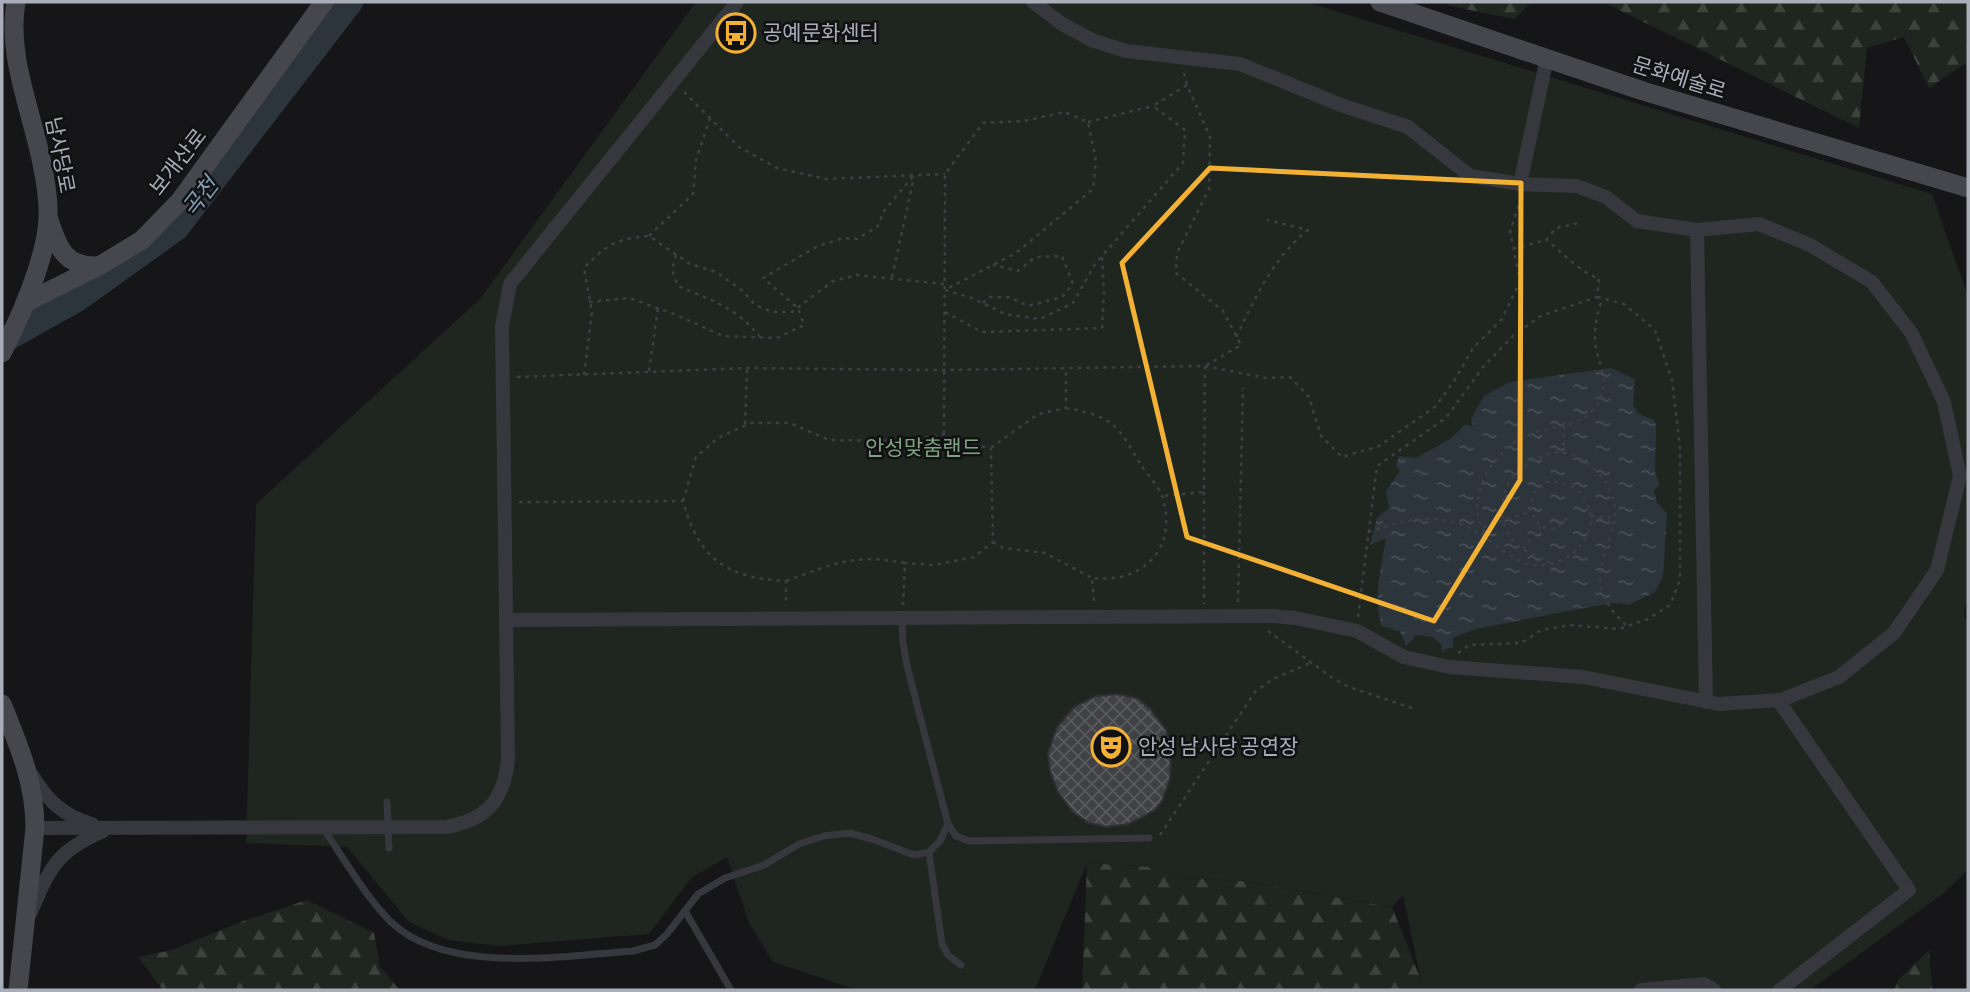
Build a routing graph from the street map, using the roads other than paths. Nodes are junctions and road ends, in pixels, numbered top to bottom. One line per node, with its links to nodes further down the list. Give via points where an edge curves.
1 (16, 2): 9 (street, 남사당로, via 13,19 21,83 37,141)
2 (324, 2): 11 (street, 보개산로, via 179,202 142,240)
3 (737, 2): 15 (street, via 510,284 502,326)
4 (1033, 2): 7 (street, via 1094,41 1126,51 1240,64 1408,127 1470,176)
5 (1380, 2): 6 (street, 문화예술로)
6 (1547, 58): 7 (street); 8 (street, 문화예술로)
7 (1523, 184): 10 (street, via 1577,186 1606,197 1637,221)
8 (1968, 188)
9 (48, 217): 11 (street, via 69,259 82,267); 12 (street, 남사당로, via 44,246)
10 (1697, 230): 16 (street, via 1759,225 1810,245 1872,282 1912,334 1944,402 1960,476 1937,570 1894,633 1839,677); 17 (street)
11 (99, 266): 12 (street, 보개산로)
12 (23, 309): 13 (street, 남사당로)
13 (2, 353)
14 (902, 618): 15 (street); 17 (street, via 1295,618 1357,631 1404,657 1444,666 1583,677); 21 (lane, via 907,666)
15 (508, 620): 22 (street, via 508,759 503,790 494,804 464,824)
16 (1777, 700): 17 (street); 36 (street, via 1909,890)
17 (1706, 702)
18 (2, 704): 19 (street)
19 (27, 766): 24 (street); 25 (street, via 61,811)
20 (387, 802): 22 (lane)
21 (948, 824): 26 (lane, via 956,836 968,841); 28 (lane)
22 (388, 826): 23 (street); 27 (lane)
23 (321, 827): 25 (street); 29 (lane, via 377,907 407,935 446,952 496,957 633,951 655,945)
24 (35, 828): 25 (street); 30 (street)
25 (107, 829): 30 (street, via 81,840 55,862)
26 (1149, 838)
27 (389, 848)
28 (929, 852): 29 (lane, via 914,855 850,833 824,835 764,865 725,878 698,894); 31 (lane, via 942,944)
29 (685, 911): 33 (lane)
30 (23, 928): 32 (street)
31 (961, 965)
32 (18, 990)
33 (731, 990)
34 (1641, 990): 35 (street, via 1704,984)
35 (1714, 990)
36 (1780, 990)

